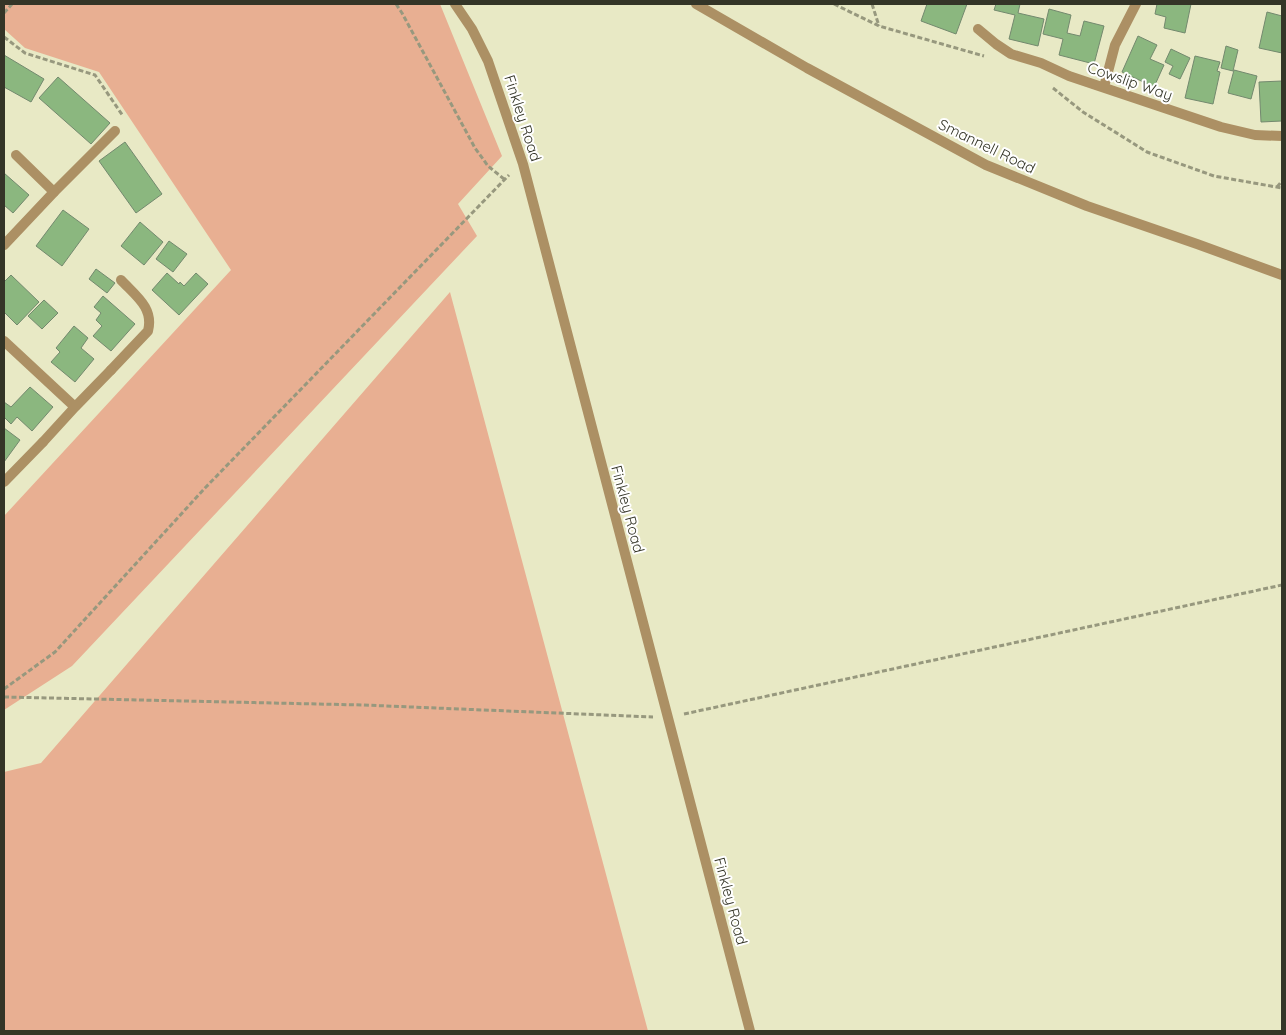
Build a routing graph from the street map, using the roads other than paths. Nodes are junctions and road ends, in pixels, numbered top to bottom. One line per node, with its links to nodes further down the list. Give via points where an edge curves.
1 (455, 4): 16 (street, Finkley Road, via 488,61 523,164)
2 (696, 4): 11 (street, Smannell Road, via 986,166 1087,206)
3 (1136, 4): 5 (street, via 1115,45)
4 (978, 29): 5 (street, Cowslip Way, via 1011,54)
5 (1104, 87): 7 (street, Cowslip Way, via 1221,127 1255,135)
6 (115, 131): 9 (street)
7 (1282, 136)
8 (16, 154): 9 (street)
9 (54, 192): 10 (street)
10 (5, 242)
11 (1282, 275)
12 (121, 280): 14 (street, via 150,315 148,331)
13 (4, 341): 14 (street)
14 (75, 407): 15 (street)
15 (4, 482)
16 (750, 1031)

